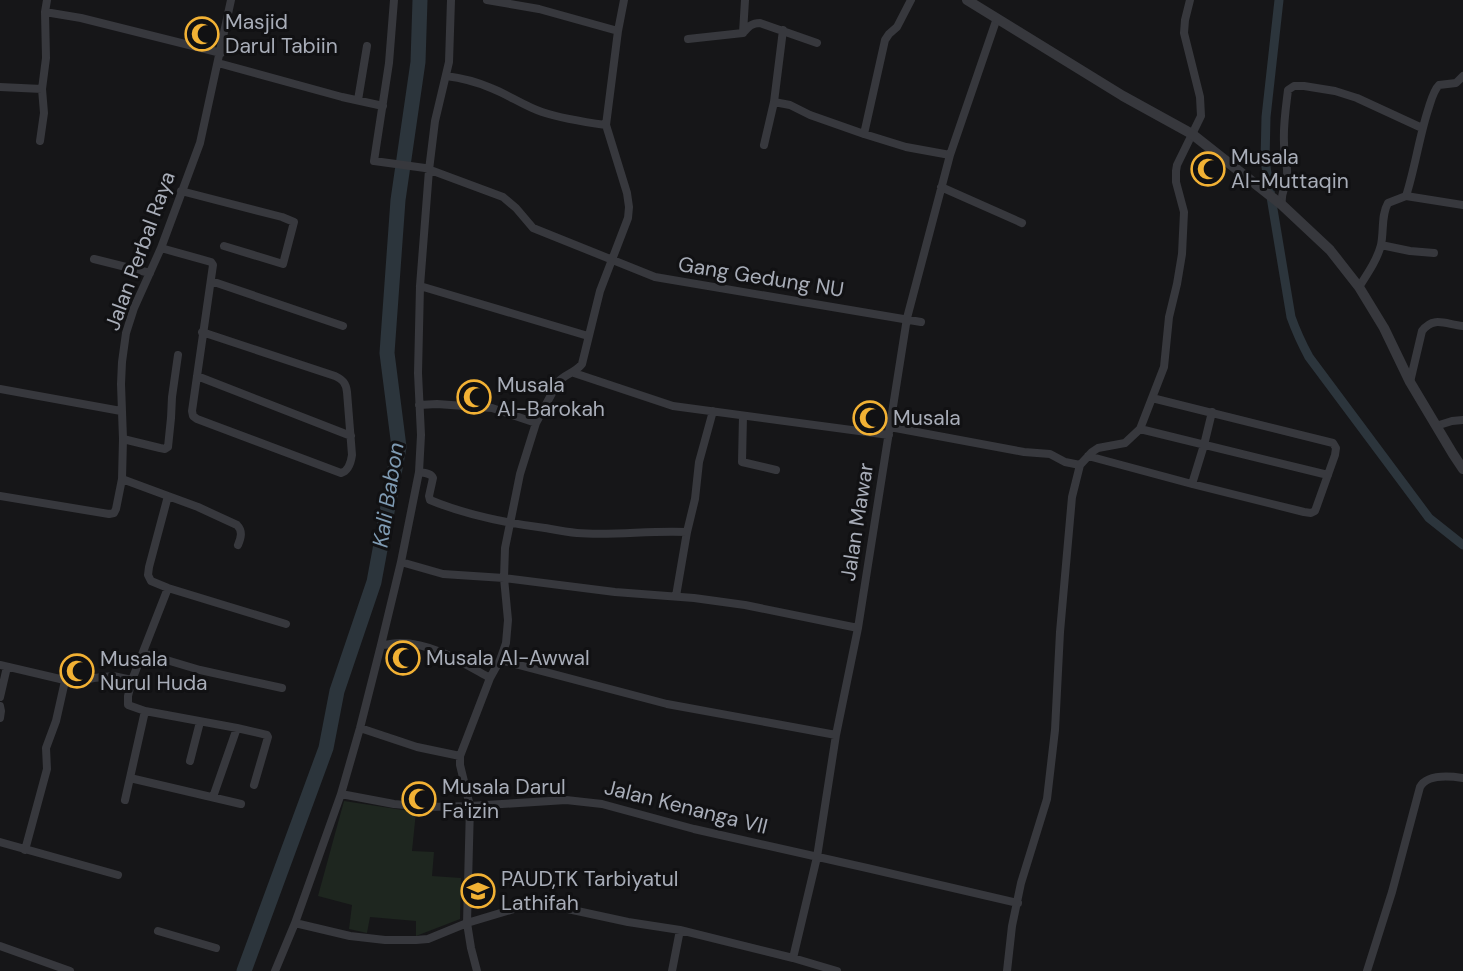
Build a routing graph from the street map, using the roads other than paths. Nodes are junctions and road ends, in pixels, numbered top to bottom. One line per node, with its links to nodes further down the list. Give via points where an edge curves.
1 (47, 0): 11 (street)
2 (231, 0): 19 (street, Jalan Perbal Raya)
3 (394, 0): 27 (street)
4 (451, 0): 21 (street)
5 (487, 0): 14 (street, via 539,9)
6 (624, 0): 14 (street)
7 (745, 0): 15 (street)
8 (911, 0): 30 (street, via 885,40)
9 (1190, 0): 31 (street, via 1184,33 1201,110)
10 (972, 1): 12 (street)
11 (45, 12): 19 (street); 24 (street)
12 (997, 18): 31 (street); 34 (street, Jalan Mawar)
13 (783, 30): 15 (street, via 754,23); 17 (street); 26 (street)
14 (618, 31): 28 (street)
15 (743, 33): 16 (street)
16 (688, 39)
17 (817, 43)
18 (367, 46): 25 (street)
19 (221, 52): 20 (street, Jalan Perbal Raya)
20 (218, 63): 25 (street); 37 (street, Jalan Perbal Raya, via 200,143)
21 (446, 76): 28 (street, via 494,88 541,111); 35 (street)
22 (1463, 76): 29 (street, via 1456,84 1436,86)
23 (0, 87): 24 (street)
24 (42, 88): 32 (street)
25 (358, 100): 27 (street)
26 (774, 102): 30 (street); 33 (street)
27 (383, 106): 35 (street, Gang Gedung NU, via 374,161)
28 (606, 125): 47 (street, via 629,207)
29 (1422, 128): 38 (street); 39 (street, via 1358,98 1294,86 1288,90 1286,108 1287,177)
30 (864, 134): 34 (street)
31 (1192, 134): 39 (street); 63 (street, via 1176,171 1184,212 1182,254 1164,367)
32 (40, 141)
33 (764, 145)
34 (950, 155): 36 (street, Jalan Mawar)
35 (427, 169): 47 (street, Gang Gedung NU, via 503,197 533,228); 50 (street)
36 (941, 187): 41 (street); 52 (street, Jalan Mawar)
37 (181, 191): 43 (street, via 294,222 283,264); 44 (street, Jalan Perbal Raya)
38 (1406, 196): 40 (street); 42 (street, via 1388,203 1384,210)
39 (1282, 205): 51 (street, via 1330,250)
40 (1463, 205)
41 (1022, 223)
42 (1381, 245): 45 (street); 51 (street)
43 (224, 246)
44 (161, 248): 48 (street, Jalan Perbal Raya); 49 (street, via 213,263)
45 (1434, 253)
46 (94, 259): 48 (street)
47 (612, 261): 52 (street, Gang Gedung NU, via 660,279); 57 (street)
48 (150, 273): 65 (street, Jalan Perbal Raya, via 126,333)
49 (211, 281): 54 (street); 56 (street)
50 (420, 286): 57 (street); 64 (street)
51 (1359, 287): 61 (street)
52 (907, 318): 53 (street, Gang Gedung NU); 73 (street, Jalan Mawar)
53 (921, 322)
54 (343, 326)
55 (1463, 326): 61 (street, via 1427,324)
56 (202, 332): 60 (street); 74 (street, via 342,380 346,384)
57 (588, 336): 59 (street, via 582,364)
58 (178, 355): 75 (street, via 168,447)
59 (574, 373): 66 (street, via 673,406); 70 (street, via 558,381)
60 (196, 376): 74 (street); 74 (street, via 192,416 197,419 341,473 351,464)
61 (1410, 381): 71 (street)
62 (0, 389): 65 (street)
63 (1152, 398): 67 (street); 72 (street)
64 (419, 405): 70 (street, via 487,407); 81 (street)
65 (121, 411): 75 (street, Jalan Perbal Raya)
66 (713, 411): 68 (street); 88 (street)
67 (1212, 412): 76 (street); 82 (street, via 1333,443 1336,450)
68 (743, 416): 73 (street); 80 (street, via 742,462)
69 (1463, 420): 71 (street)
70 (536, 423): 87 (street, via 520,474)
71 (1436, 426): 79 (street)
72 (1140, 429): 76 (street); 77 (street, via 1125,443 1098,448)
73 (890, 431): 78 (street, via 1050,454); 95 (street, Jalan Mawar)
74 (351, 436)
75 (123, 439): 83 (street, Jalan Perbal Raya)
76 (1204, 445): 82 (street); 84 (street)
77 (1088, 456): 78 (street); 84 (street)
78 (1080, 465): 126 (street, via 1072,497 1047,799)
79 (1463, 469)
80 (776, 470)
81 (419, 472): 87 (street, via 433,478 430,500); 90 (street)
82 (1328, 475): 84 (street, via 1311,513)
83 (122, 479): 85 (street, Jalan Perbal Raya, via 116,509 109,514); 86 (street)
84 (1192, 484)
85 (0, 496)
86 (168, 496): 89 (street, via 237,525 241,532); 92 (street, via 148,575 151,581)
87 (511, 523): 88 (street, via 577,533); 91 (street)
88 (687, 532): 93 (street)
89 (238, 545)
90 (401, 562): 91 (street, via 443,574); 96 (street)
91 (504, 578): 93 (street); 98 (street, via 508,620)
92 (168, 588): 94 (street); 97 (street)
93 (676, 596): 95 (street, via 745,605)
94 (286, 624)
95 (858, 628): 111 (street, Jalan Mawar)
96 (381, 645): 100 (street, via 421,646 446,654); 110 (street)
97 (142, 654): 101 (street); 103 (street)
98 (500, 660): 100 (street); 111 (street, via 667,704)
99 (4, 666): 102 (street); 104 (street)
100 (490, 678): 112 (street)
101 (132, 680): 102 (street, via 113,676); 106 (street, via 128,705)
102 (64, 681): 123 (street, via 46,748 47,770)
103 (282, 688)
104 (0, 697)
105 (0, 706): 107 (street)
106 (145, 711): 108 (street); 114 (street)
107 (0, 718)
108 (200, 722): 109 (street); 113 (street)
109 (237, 728): 116 (street, via 268,737); 118 (street)
110 (360, 728): 112 (street); 117 (street)
111 (836, 735): 124 (street, Jalan Mawar)
112 (460, 756): 121 (street)
113 (190, 761)
114 (130, 778): 118 (street); 119 (street)
115 (1463, 778): 140 (street, via 1432,778 1420,787)
116 (254, 785)
117 (341, 794): 121 (street, Jalan Kenanga VII, via 405,805); 128 (street)
118 (213, 796): 120 (street)
119 (125, 800)
120 (241, 804)
121 (470, 806): 124 (street, Jalan Kenanga VII, via 566,800 602,804); 127 (street)
122 (0, 842): 123 (street)
123 (25, 850): 125 (street)
124 (817, 857): 126 (street, Jalan Kenanga VII); 133 (street, Jalan Mawar)
125 (118, 875)
126 (1018, 903): 139 (street)
127 (467, 922): 128 (street, via 428,939 386,940); 129 (street, via 540,904); 136 (street)
128 (295, 923): 135 (street)
129 (680, 930): 133 (street); 137 (street)
130 (158, 931): 132 (street)
131 (0, 946): 134 (street)
132 (216, 948)
133 (793, 958): 138 (street)
134 (70, 971)
135 (275, 971)
136 (477, 971)
137 (672, 971)
138 (837, 971)
139 (1007, 971)
140 (1367, 971)

